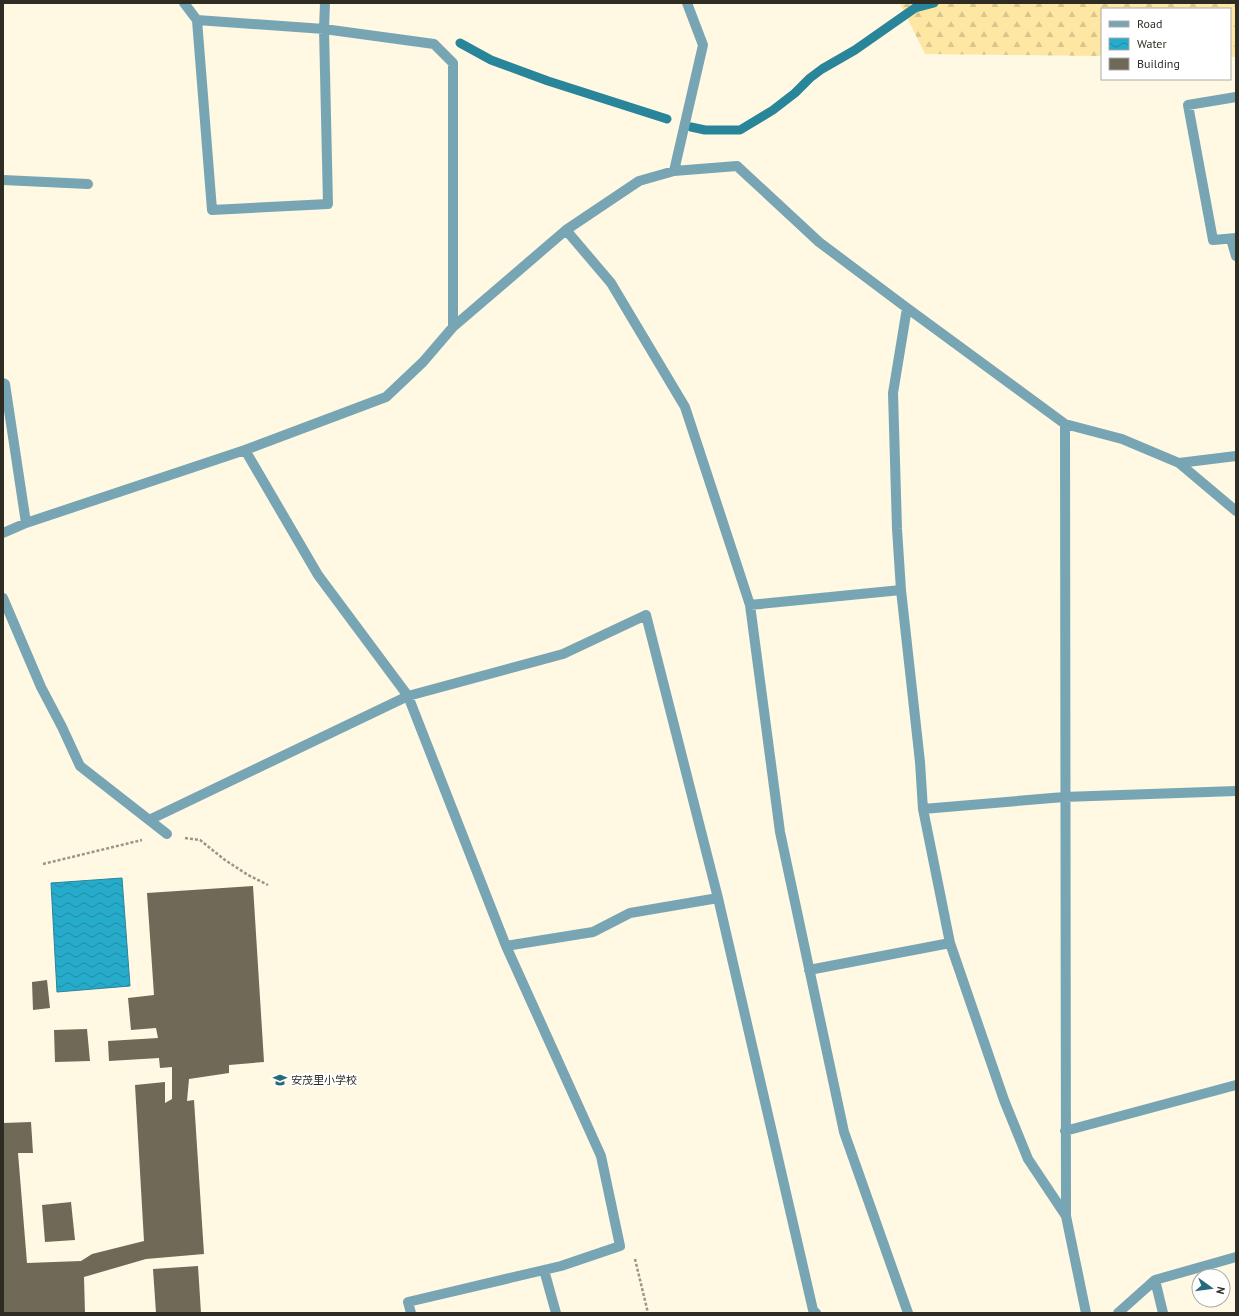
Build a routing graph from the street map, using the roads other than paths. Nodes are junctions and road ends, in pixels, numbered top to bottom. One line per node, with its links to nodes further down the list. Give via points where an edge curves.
1 (184, 3): 4 (street)
2 (325, 3): 5 (street)
3 (687, 3): 7 (street, via 703,45)
4 (197, 20): 5 (street); 5 (street, via 212,210 328,204)
5 (324, 29): 14 (street, via 434,44 453,63)
6 (1236, 97): 11 (street, via 1188,105 1213,240)
7 (674, 171): 10 (street, via 639,180); 13 (street, via 737,166 819,242)
8 (3, 180): 9 (street)
9 (88, 184)
10 (566, 230): 14 (street); 25 (street, via 611,283 686,407)
11 (1234, 238): 12 (street)
12 (1236, 256)
13 (907, 308): 16 (street); 23 (street, via 893,393)
14 (453, 327): 17 (street, via 423,362 386,397)
15 (3, 383): 21 (street)
16 (1065, 424): 19 (street, via 1122,439); 28 (street)
17 (245, 450): 21 (street); 26 (street, via 318,576)
18 (1236, 456): 19 (street)
19 (1179, 463): 20 (street)
20 (1236, 511)
21 (26, 523): 22 (street)
22 (3, 533)
23 (901, 590): 25 (street); 29 (street)
24 (3, 598): 30 (street, via 41,687 80,766)
25 (750, 605): 35 (street, via 780,832)
26 (408, 696): 30 (street); 32 (street, via 563,654 646,615); 34 (street)
27 (1236, 791): 28 (street)
28 (1064, 797): 29 (street); 37 (street)
29 (923, 809): 33 (street)
30 (149, 820): 31 (street)
31 (167, 834)
32 (718, 898): 34 (street, via 630,913 593,932); 44 (street, via 813,1310)
33 (950, 943): 35 (street); 38 (street, via 1004,1100 1028,1159)
34 (506, 946): 40 (street, via 601,1156 620,1246)
35 (809, 970): 45 (street, via 844,1132)
36 (1236, 1085): 37 (street)
37 (1065, 1131): 38 (street)
38 (1066, 1216): 46 (street)
39 (1236, 1257): 41 (street)
40 (544, 1270): 42 (street, via 408,1302); 43 (street)
41 (1155, 1280): 47 (street); 48 (street)
42 (410, 1313)
43 (556, 1313)
44 (816, 1313)
45 (908, 1313)
46 (1086, 1313)
47 (1118, 1313)
48 (1163, 1313)

